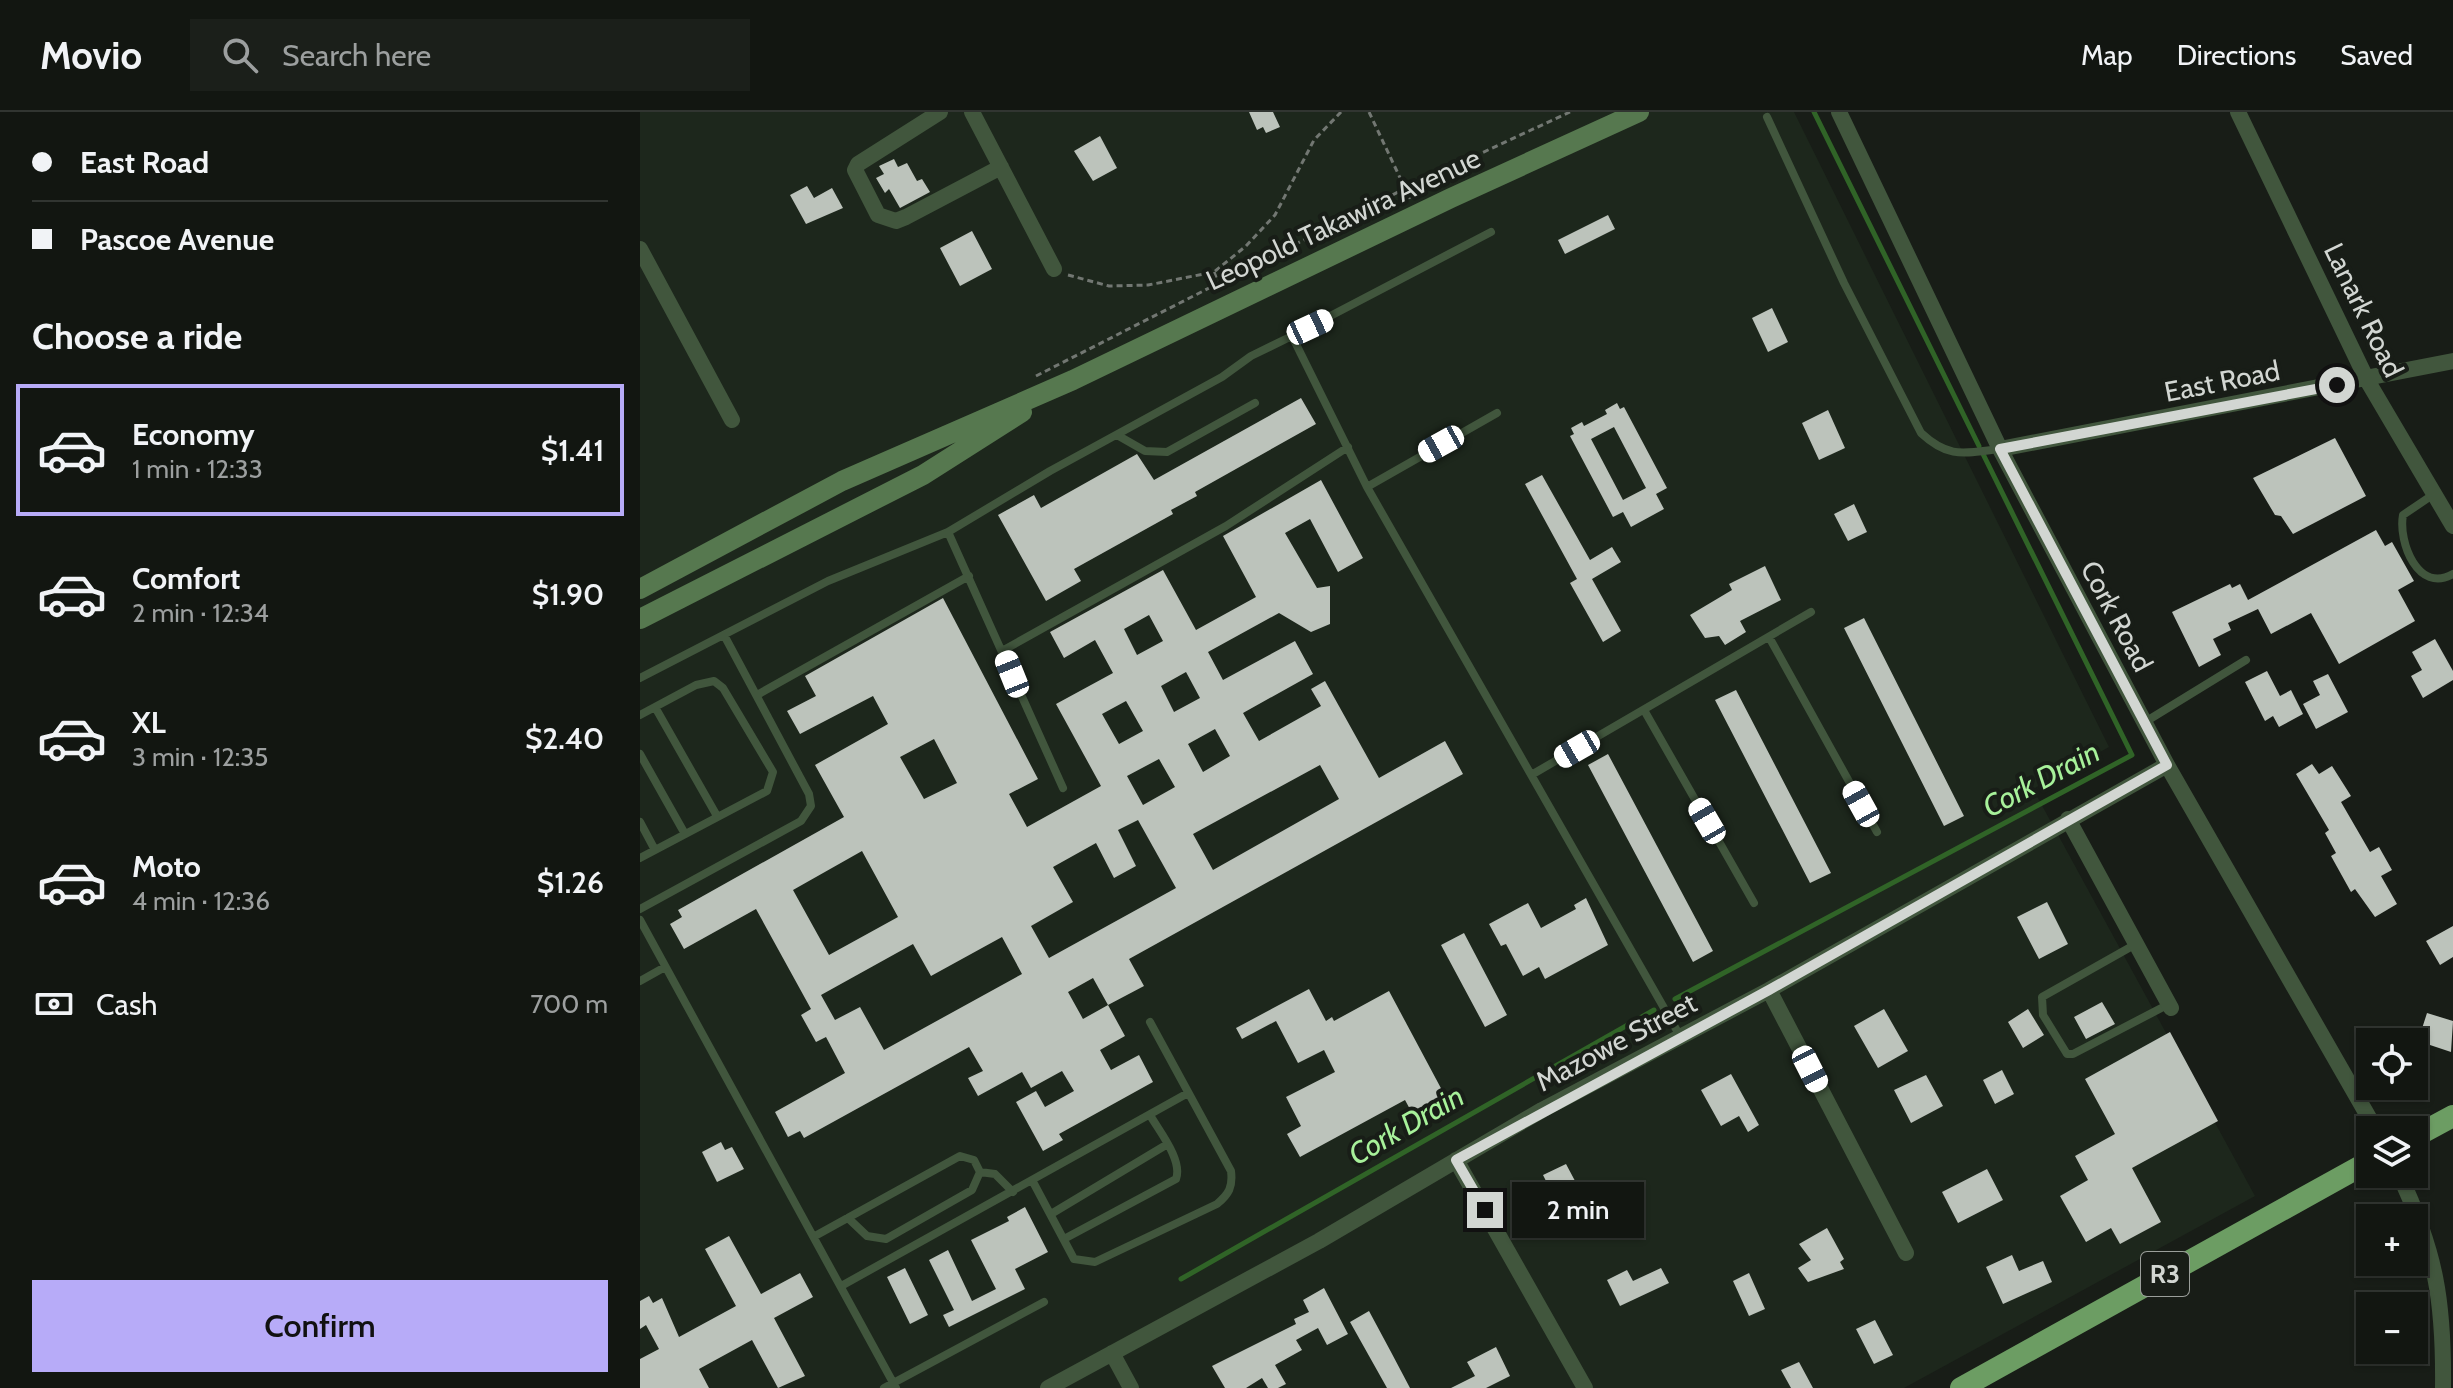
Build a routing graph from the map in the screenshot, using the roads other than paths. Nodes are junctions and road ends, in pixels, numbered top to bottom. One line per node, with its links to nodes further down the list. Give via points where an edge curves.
1 (940, 112): 7 (street, via 858,164 860,184 878,215 896,221)
2 (972, 112): 7 (street)
3 (1639, 112): 13 (main road, Leopold Takawira Avenue)
4 (2238, 112): 14 (street, Lanark Road)
5 (1844, 114): 20 (street, Cork Road)
6 (1767, 117): 20 (lane, via 1921,433 1953,454)
7 (1001, 167): 10 (street)
8 (1491, 232): 11 (lane)
9 (640, 249): 17 (street)
10 (1054, 269)
11 (1292, 336): 18 (lane); 19 (lane)
12 (2453, 361): 14 (street, East Road)
13 (1073, 380): 27 (main road, Leopold Takawira Avenue, via 842,481); 29 (main road, Leopold Takawira Avenue, via 923,475)
14 (2367, 380): 20 (street, East Road); 22 (street, Lanark Road)
15 (1255, 403): 18 (lane, via 1167,452 1145,451)
16 (1497, 413): 21 (lane)
17 (732, 420)
18 (1117, 435): 24 (lane)
19 (1348, 447): 21 (lane); 32 (lane, via 1226,526)
20 (2000, 449): 39 (street, Cork Road)
21 (1367, 487): 42 (lane)
22 (2434, 493): 23 (street, Lanark Road); 25 (lane, via 2403,515 2403,542 2424,575 2434,579)
23 (2453, 526)
24 (948, 532): 26 (lane); 30 (lane, via 828,581)
25 (2453, 574)
26 (969, 576): 32 (lane); 35 (lane)
27 (640, 589)
28 (1811, 612): 31 (lane)
29 (640, 619)
30 (724, 635): 34 (lane); 35 (lane)
31 (1769, 637): 37 (lane); 47 (lane)
32 (1002, 651): 43 (lane)
33 (2246, 660): 39 (lane)
34 (640, 678)
35 (757, 695): 52 (lane, via 809,794 807,815)
36 (655, 707): 38 (lane); 44 (lane); 44 (lane, via 714,681 773,772 767,791)
37 (1644, 710): 42 (lane); 51 (lane)
38 (640, 715)
39 (2144, 723): 41 (street, Cork Road)
40 (640, 754): 48 (lane)
41 (2167, 765): 45 (street, Mazowe Street); 63 (street, Cork Road)
42 (1533, 774): 60 (lane)
43 (1063, 788)
44 (717, 816): 48 (lane)
45 (2068, 819): 54 (street); 57 (street, Mazowe Street)
46 (640, 822): 49 (lane)
47 (1877, 832)
48 (685, 834): 49 (lane)
49 (655, 850): 50 (lane)
50 (640, 858)
51 (1754, 903)
52 (640, 909)
53 (640, 920): 55 (lane)
54 (2136, 944): 58 (street); 58 (lane, via 2042,997 2043,1015 2067,1054 2073,1054)
55 (665, 967): 56 (lane); 75 (lane)
56 (640, 981)
57 (1769, 990): 60 (street, Mazowe Street); 77 (street)
58 (2170, 1006)
59 (1150, 1022): 61 (lane)
60 (1680, 1037): 67 (street, Mazowe Street)
61 (1188, 1093): 62 (lane); 76 (lane, via 1231,1171 1228,1194 1095,1262 1074,1259)
62 (1150, 1115): 66 (lane); 70 (lane)
63 (2368, 1116)
64 (2453, 1116): 65 (highway)
65 (2428, 1129)
66 (1166, 1145): 73 (lane); 76 (lane, via 1178,1170 1176,1179)
67 (1456, 1160): 80 (street, Mazowe Street); 85 (street)
68 (2356, 1169): 86 (highway, R3)
69 (980, 1172): 72 (lane, via 995,1174); 74 (lane, via 974,1160 960,1156); 74 (lane, via 972,1190 886,1239 867,1236)
70 (1032, 1180): 72 (lane); 73 (lane)
71 (2405, 1188): 87 (street, via 2429,1243 2441,1313)
72 (1013, 1192): 78 (lane)
73 (1051, 1214): 76 (lane)
74 (848, 1218): 75 (lane)
75 (815, 1236): 78 (lane)
76 (1064, 1239)
77 (1906, 1253)
78 (843, 1285): 81 (lane)
79 (1044, 1302): 81 (lane)
80 (1112, 1353): 83 (street, Mazowe Street); 84 (street)
81 (895, 1385): 82 (lane)
82 (884, 1388)
83 (1048, 1388)
84 (1131, 1388)
85 (1585, 1388)
86 (1961, 1388)
87 (2443, 1388)

